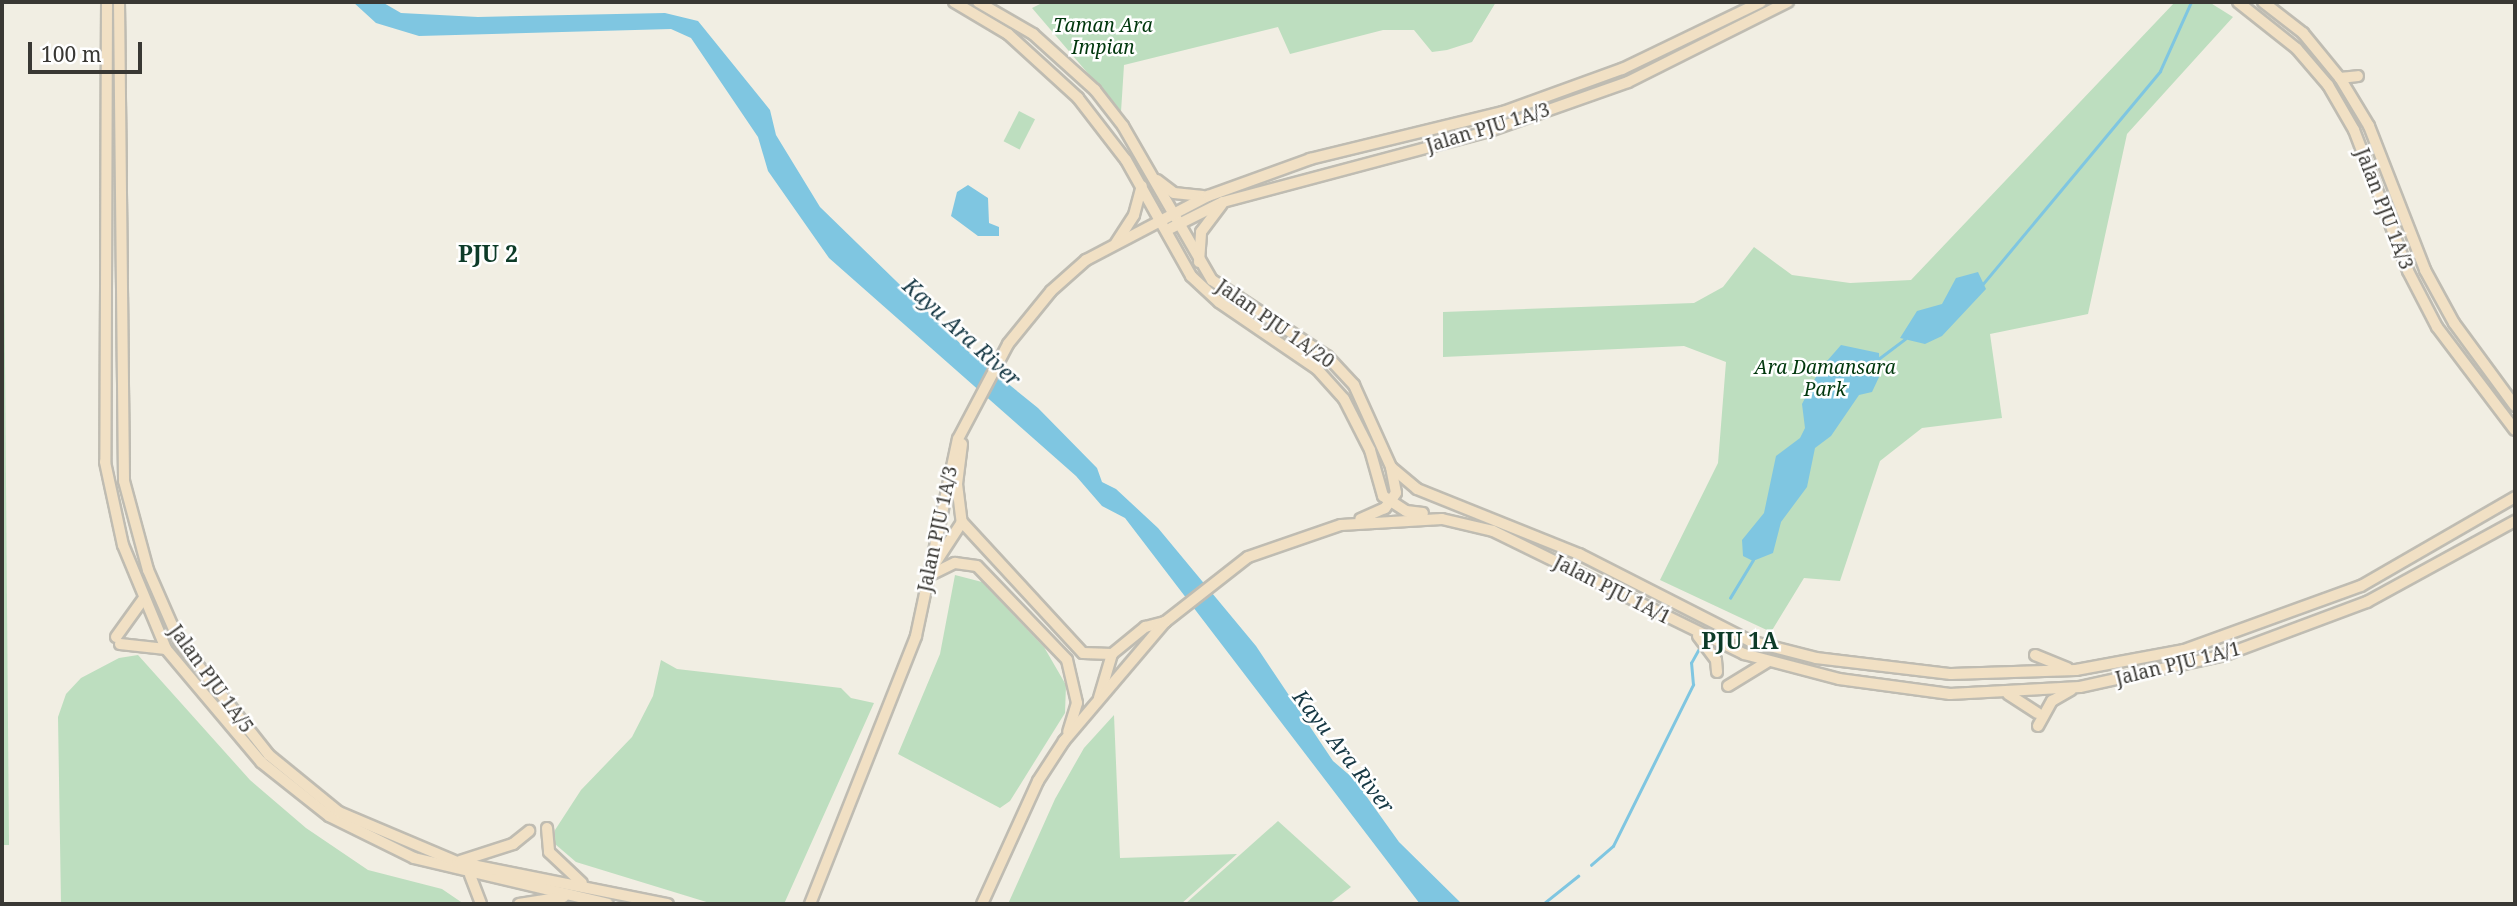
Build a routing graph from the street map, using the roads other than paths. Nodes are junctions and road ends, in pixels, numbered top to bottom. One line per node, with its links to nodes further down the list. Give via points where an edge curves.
1 (107, 2): 32 (street, Jalan PJU 1A/5, via 105,462 115,517)
2 (119, 2): 50 (street, Jalan PJU 1A/5, via 120,429 124,481 148,570 179,641 269,755 340,811)
3 (956, 2): 13 (street, Jalan PJU 1A/20, via 1008,34 1055,74 1100,125)
4 (978, 2): 12 (street, Jalan PJU 1A/20, via 1033,34 1095,90)
5 (1761, 2): 14 (street, Jalan PJU 1A/3, via 1622,69 1503,112 1310,159)
6 (1788, 2): 15 (street, Jalan PJU 1A/3, via 1628,82 1489,131)
7 (2238, 2): 11 (street, Jalan PJU 1A/3, via 2297,49)
8 (2263, 2): 10 (street, Jalan PJU 1A/3, via 2303,33)
9 (2358, 76): 10 (street)
10 (2340, 78): 11 (street); 21 (street, Jalan PJU 1A/3, via 2370,125 2425,270 2454,323)
11 (2335, 98): 23 (street, Jalan PJU 1A/3, via 2437,327)
12 (1155, 178): 14 (street, via 1174,193); 16 (street, Jalan PJU 1A/20)
13 (1142, 186): 18 (street, Jalan PJU 1A/20); 19 (street, via 1134,215)
14 (1208, 196): 16 (street, Jalan PJU 1A/3)
15 (1223, 202): 17 (street, Jalan PJU 1A/3); 20 (street, via 1201,232)
16 (1170, 212): 17 (street, Jalan PJU 1A/20); 18 (street)
17 (1177, 225): 18 (street, Jalan PJU 1A/3); 20 (street, Jalan PJU 1A/20)
18 (1163, 226): 19 (street, Jalan PJU 1A/3); 26 (street, Jalan PJU 1A/20, via 1191,276 1212,296 1317,369 1344,399)
19 (1116, 243): 22 (street, Jalan PJU 1A/3, via 1086,260 1051,291 1008,344)
20 (1199, 263): 24 (street, Jalan PJU 1A/20, via 1212,280 1343,372 1370,415)
21 (2515, 406)
22 (967, 419): 28 (street, via 957,484); 31 (street, Jalan PJU 1A/3, via 947,475)
23 (2515, 430)
24 (1391, 467): 26 (street, Jalan PJU 1A/20, via 1395,493); 39 (street, Jalan PJU 1A/1, via 1417,489 1579,554 1749,641 1816,658 1908,670)
25 (2515, 497): 39 (street, Jalan PJU 1A/1, via 2417,558 2301,610 2184,650)
26 (1390, 503): 29 (street); 30 (street, via 1406,511 1453,515)
27 (2515, 521): 42 (street, Jalan PJU 1A/1, via 2423,576 2328,618 2189,666)
28 (962, 522): 31 (street); 36 (street, via 1083,653)
29 (1354, 522): 30 (street, Jalan PJU 1A/1, via 1442,519); 33 (street, Jalan PJU 1A/1, via 1272,545 1227,571)
30 (1493, 531): 34 (street, Jalan PJU 1A/1)
31 (928, 576): 47 (street, via 955,562 977,566 1067,660 1077,703); 54 (street, Jalan PJU 1A/3, via 897,693)
32 (144, 598): 35 (street, Jalan PJU 1A/5); 35 (street, via 118,640)
33 (1166, 621): 36 (street, via 1145,627); 44 (street, Jalan PJU 1A/1)
34 (1695, 633): 38 (street, Jalan PJU 1A/1); 40 (street, via 1716,660)
35 (166, 649): 51 (street, Jalan PJU 1A/5, via 226,724 296,793 370,839)
36 (1112, 654): 44 (street)
37 (2035, 655): 39 (street)
38 (1766, 662): 41 (street); 43 (street, Jalan PJU 1A/1, via 1912,691)
39 (2076, 670)
40 (1717, 672)
41 (1728, 686)
42 (2080, 687): 43 (street, Jalan PJU 1A/1); 46 (street, via 2052,701)
43 (2005, 693): 45 (street)
44 (1099, 700): 47 (street, Jalan PJU 1A/1)
45 (2037, 713)
46 (2038, 726)
47 (1064, 741): 59 (street, Jalan PJU 1A/1, via 1017,821)
48 (547, 828): 52 (street, via 549,852)
49 (529, 831): 50 (street, via 513,844)
50 (457, 862): 52 (street, Jalan PJU 1A/5)
51 (470, 876): 53 (street, Jalan PJU 1A/5); 55 (street)
52 (583, 883): 58 (street, Jalan PJU 1A/5)
53 (569, 895): 56 (street); 57 (street, Jalan PJU 1A/5)
54 (813, 901)
55 (481, 904)
56 (519, 904)
57 (608, 904)
58 (668, 904)
59 (982, 904)

